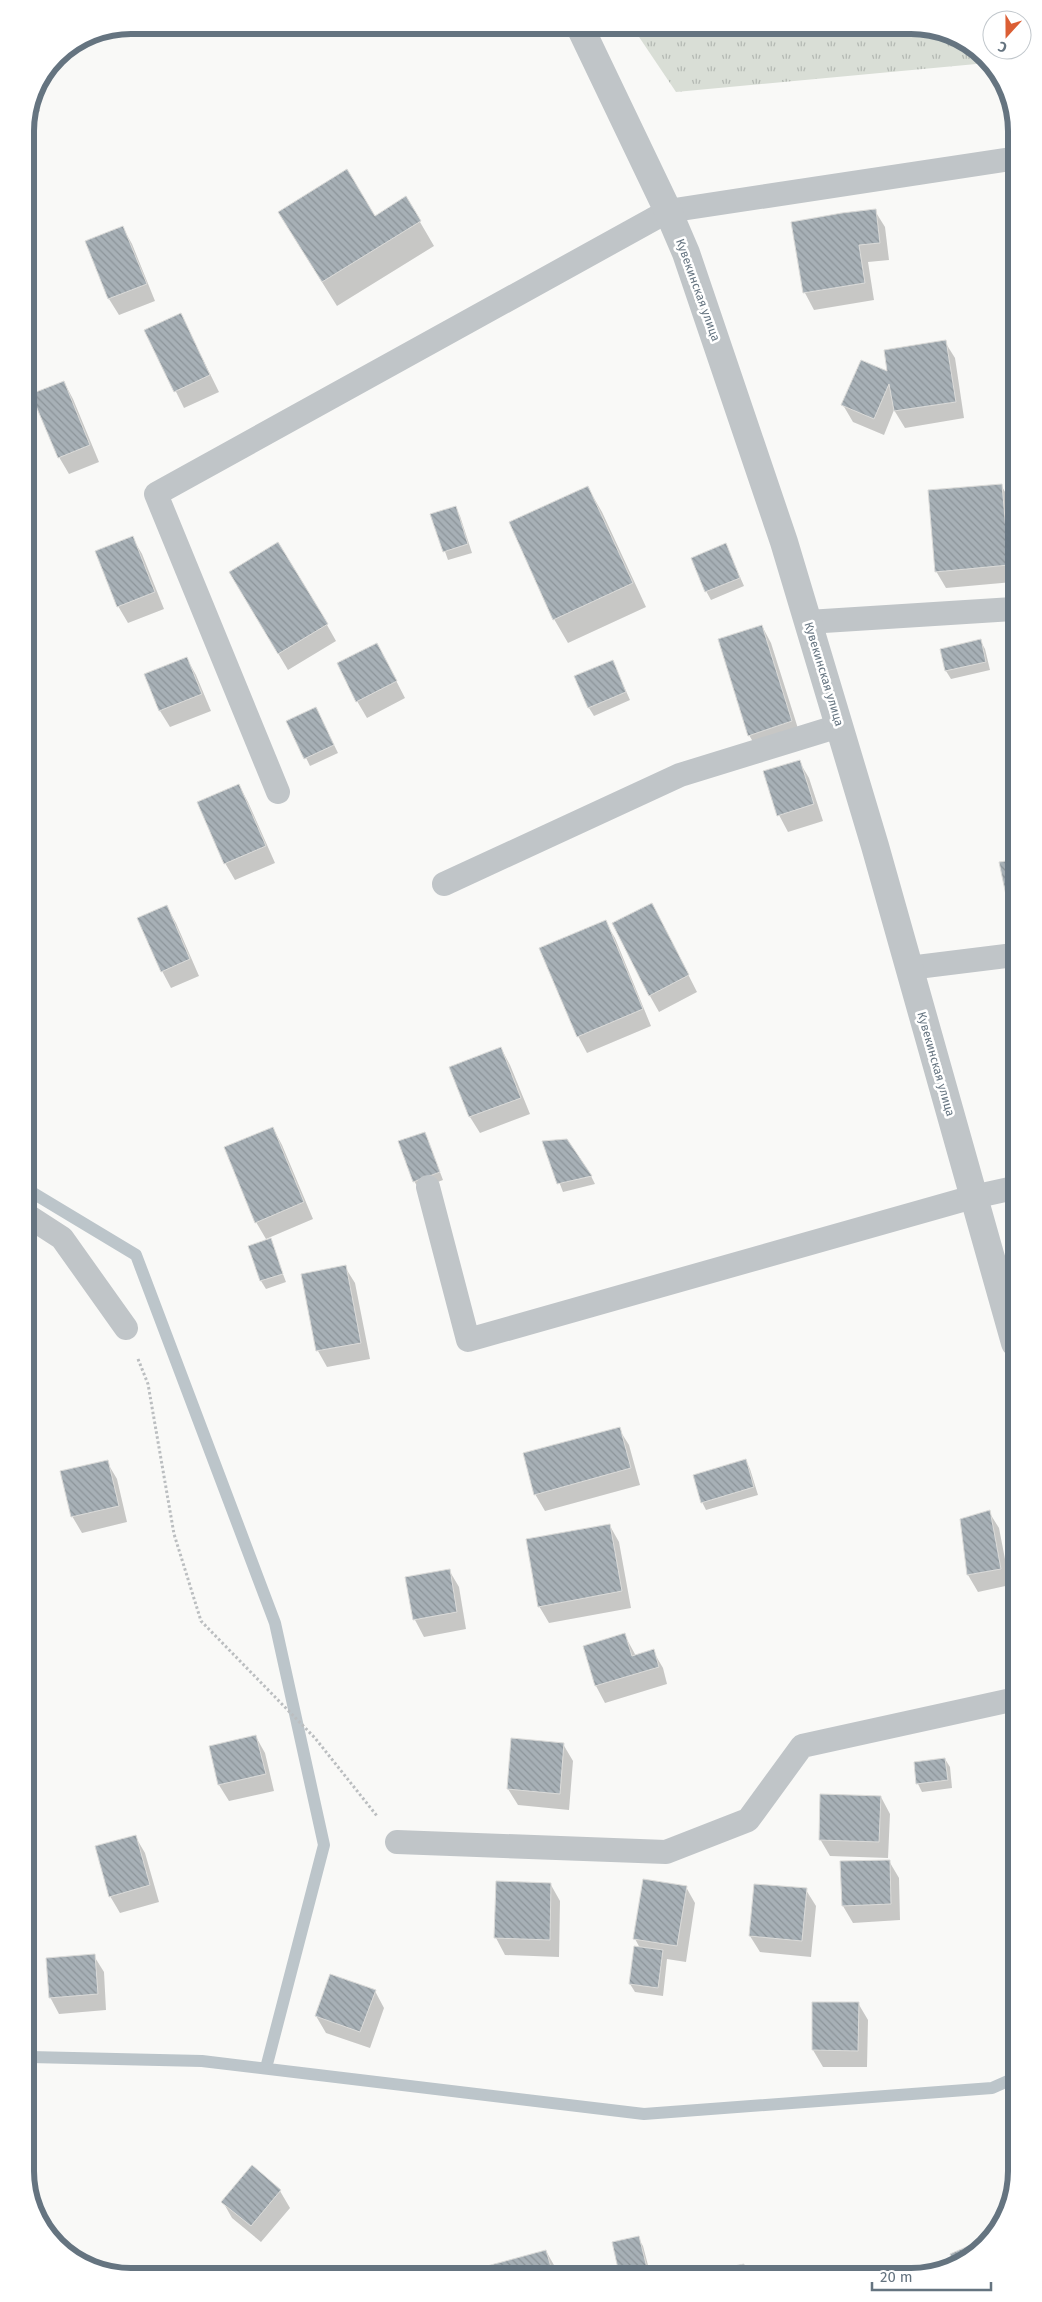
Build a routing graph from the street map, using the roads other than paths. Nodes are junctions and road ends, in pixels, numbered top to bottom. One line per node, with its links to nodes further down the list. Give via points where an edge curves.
1 (582, 34): 3 (street, Кувекинская улица)
2 (1008, 160): 3 (lane)
3 (668, 211): 5 (street, Кувекинская улица, via 693,272); 7 (lane, via 156,494)
4 (1008, 609): 5 (lane)
5 (808, 622): 6 (street, Кувекинская улица)
6 (839, 726): 8 (lane, via 680,775); 10 (street, Кувекинская улица)
7 (278, 792)
8 (444, 884)
9 (1008, 956): 10 (lane)
10 (909, 968): 13 (street, Кувекинская улица)
11 (428, 1187): 13 (lane, via 468,1340)
12 (1008, 1189): 13 (lane)
13 (973, 1197): 15 (street, Кувекинская улица)
14 (34, 1220): 16 (lane, via 62,1238)
15 (1008, 1319)
16 (126, 1328)
17 (1008, 1701): 18 (lane, via 802,1746 748,1820 666,1852)
18 (397, 1842)

